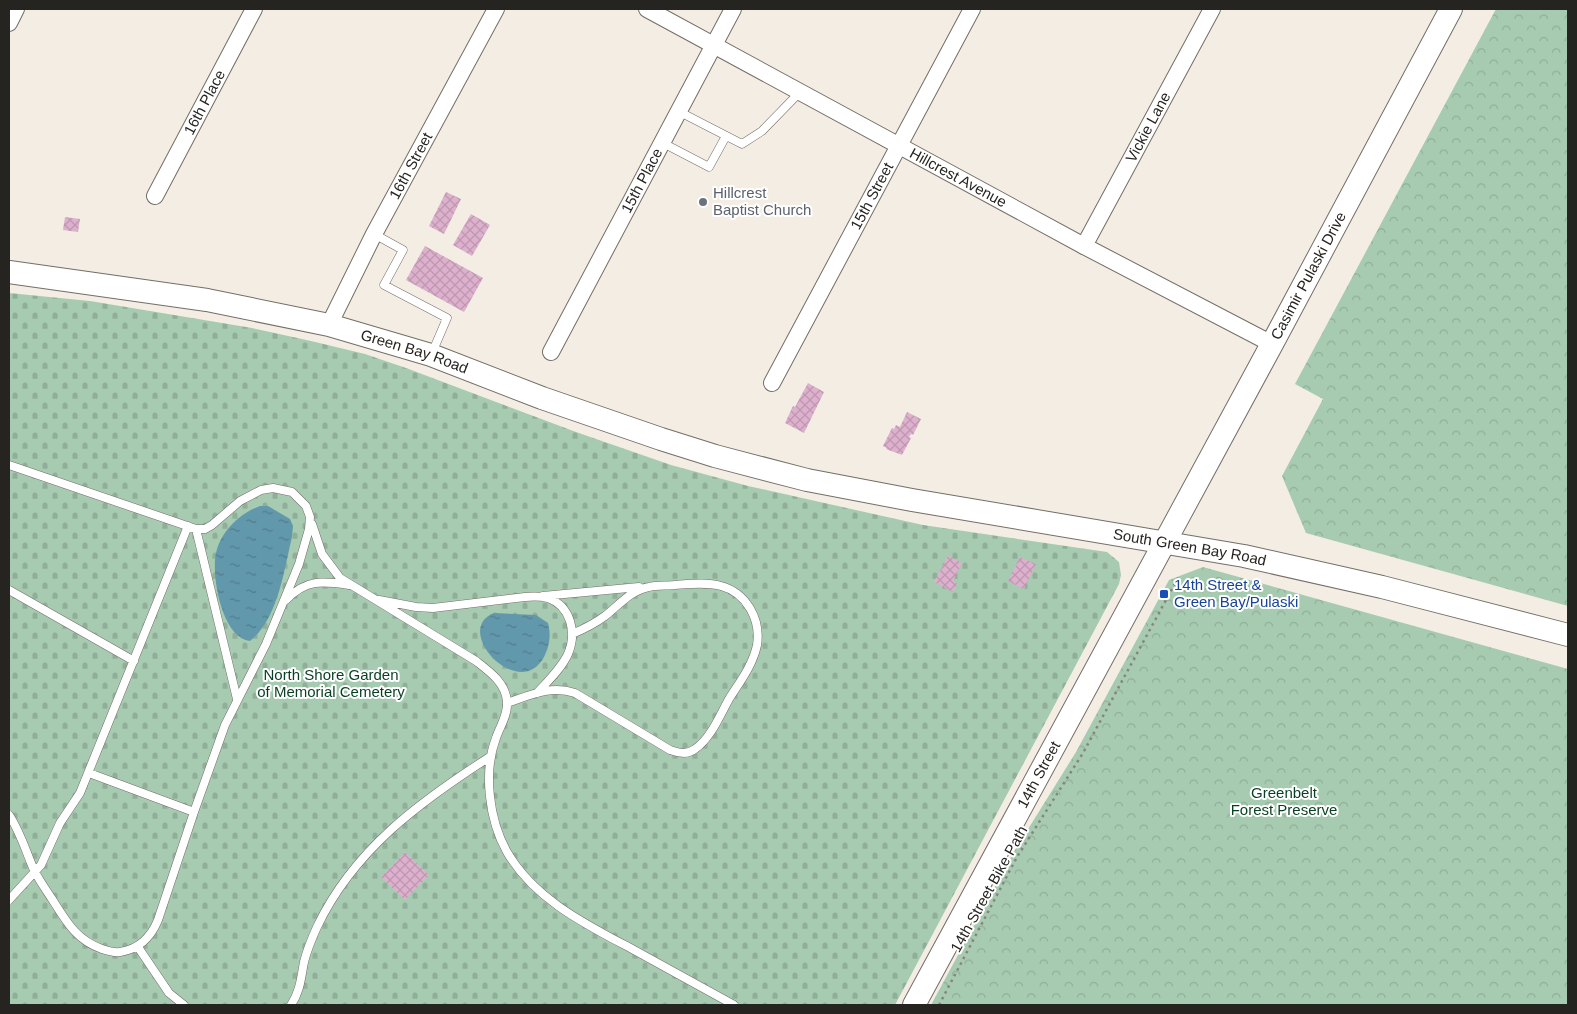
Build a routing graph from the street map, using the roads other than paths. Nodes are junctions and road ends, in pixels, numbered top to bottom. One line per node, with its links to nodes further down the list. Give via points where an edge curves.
1 (16, 9): 9 (street)
2 (254, 9): 16 (street, 16th Place)
3 (647, 9): 10 (street, Hillcrest Avenue)
4 (733, 9): 10 (street, 15th Place)
5 (972, 9): 15 (street, 15th Street)
6 (1212, 9): 18 (street, Vickie Lane)
7 (1451, 9): 21 (main road, Casimir Pulaski Drive)
8 (490, 11): 17 (street, 16th Street)
9 (9, 23)
10 (713, 45): 11 (street, Hillcrest Avenue); 12 (street, 15th Place)
11 (800, 92): 13 (lane, via 762,131 742,144); 15 (street, Hillcrest Avenue)
12 (678, 111): 13 (lane); 14 (street, 15th Place)
13 (726, 136): 14 (lane, via 709,167)
14 (661, 142): 22 (street, 15th Place)
15 (898, 145): 18 (street, Hillcrest Avenue); 24 (street, 15th Street)
16 (155, 196)
17 (374, 234): 20 (street, 16th Street); 23 (lane, via 403,250 384,285 447,318)
18 (1084, 246): 21 (street, Hillcrest Avenue)
19 (9, 272): 20 (main road, Green Bay Road, via 206,300)
20 (329, 325): 23 (main road, Green Bay Road)
21 (1272, 344): 30 (main road, Casimir Pulaski Drive)
22 (551, 352)
23 (431, 355): 26 (main road, Green Bay Road, via 609,422 715,456)
24 (772, 383)
25 (9, 465): 28 (lane)
26 (807, 480): 30 (main road, South Green Bay Road, via 964,510)
27 (310, 517): 29 (lane, via 306,506 292,492 273,488 261,490 240,501 205,529); 31 (lane, via 322,554 340,578); 36 (lane, via 304,549)
28 (188, 526): 29 (lane); 39 (lane)
29 (196, 529): 41 (lane)
30 (1164, 542): 38 (main road, South Green Bay Road, via 1382,587); 53 (main road, 14th Street)
31 (350, 585): 35 (lane); 36 (lane, via 316,582 303,585)
32 (650, 587): 34 (lane); 37 (lane, via 637,590 593,624); 40 (lane, via 719,586 736,594 750,607 754,616 758,636 751,662 707,736 694,750 679,753 670,750 575,693 553,689)
33 (9, 590): 39 (lane)
34 (538, 596): 35 (lane, via 433,608); 37 (lane, via 549,599 564,610 572,626)
35 (371, 598): 42 (lane, via 491,672 501,684)
36 (283, 603): 41 (lane)
37 (572, 634): 40 (lane, via 568,654 554,676)
38 (1568, 635)
39 (134, 660): 44 (lane)
40 (536, 693): 42 (lane)
41 (238, 699): 45 (lane, via 225,725)
42 (507, 703): 43 (lane)
43 (491, 756): 51 (lane, via 400,821 371,848 343,882 309,944 300,987); 52 (lane, via 492,811 506,851 537,890 581,921)
44 (89, 774): 45 (lane); 47 (lane)
45 (194, 812): 49 (lane, via 158,920 153,931)
46 (9, 814): 47 (lane)
47 (35, 872): 48 (lane); 49 (lane, via 81,939 116,953)
48 (9, 900)
49 (138, 947): 50 (lane, via 169,993)
50 (184, 1005)
51 (290, 1005)
52 (734, 1005)
53 (914, 1005)

